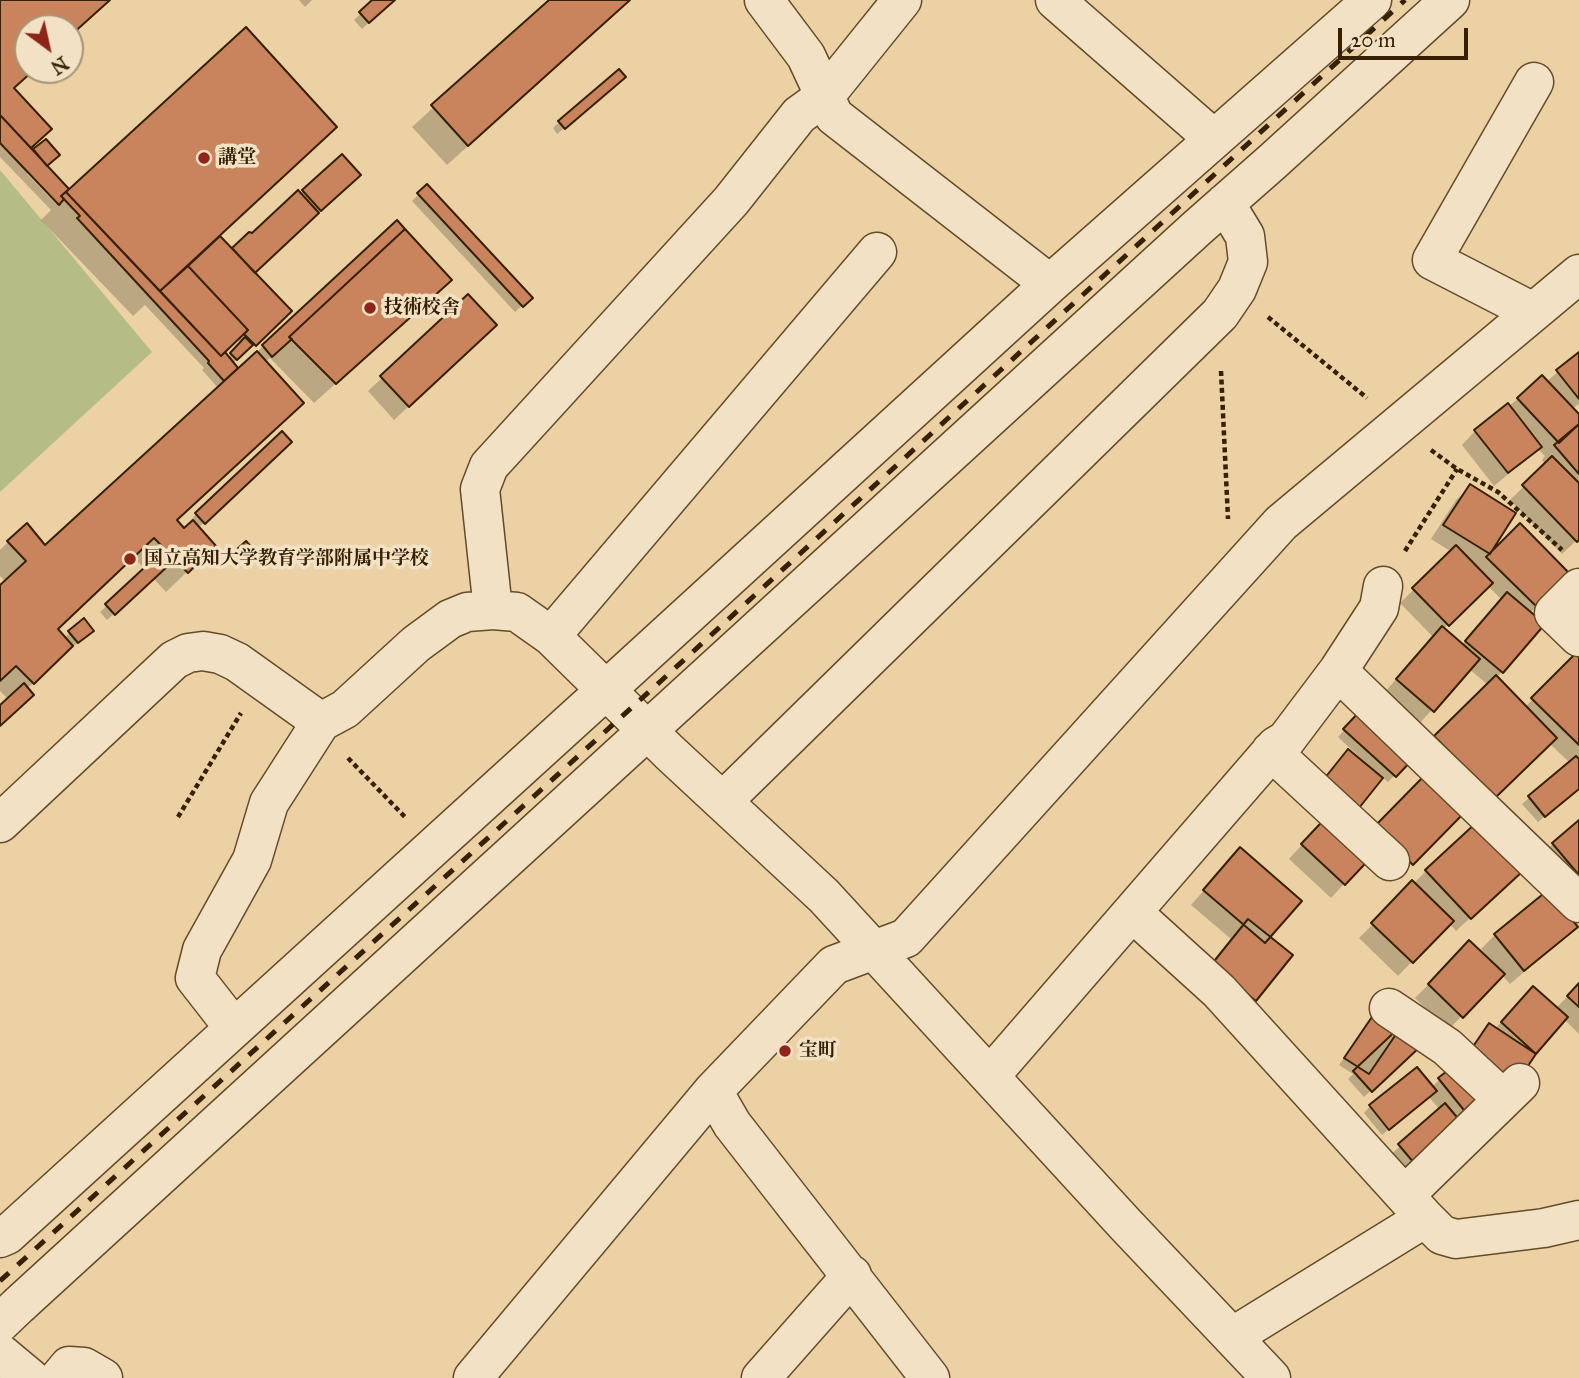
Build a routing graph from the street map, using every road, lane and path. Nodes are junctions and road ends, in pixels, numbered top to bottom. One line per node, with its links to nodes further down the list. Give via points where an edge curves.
1 (764, 0): 7 (street, via 806,56)
2 (902, 0): 7 (street)
3 (1055, 0): 8 (street)
4 (1371, 0): 8 (street)
5 (1450, 0): 9 (street)
6 (1534, 82): 13 (street, via 1432,260)
7 (824, 97): 12 (street, via 834,116); 19 (street, via 799,116 732,201 489,466 480,489)
8 (1214, 139): 12 (street)
9 (1225, 203): 14 (street, via 1245,236 1248,262); 26 (street)
10 (877, 252): 20 (street)
11 (1579, 274): 13 (street)
12 (1050, 284): 24 (street)
13 (1533, 312): 35 (street, via 1281,523 905,938)
14 (1220, 314): 16 (path); 28 (street)
15 (1457, 469): 17 (path)
16 (1228, 521)
17 (1383, 586): 22 (street, via 1379,608)
18 (1579, 588): 21 (street, via 1554,613)
19 (493, 610): 20 (street, via 517,612); 25 (street, via 450,619 345,709)
20 (551, 636): 24 (street)
21 (1579, 637)
22 (1338, 671): 27 (street, via 1286,740); 33 (street)
23 (261, 679): 25 (street); 29 (path); 30 (street, via 220,653 188,653 174,660)
24 (606, 690): 26 (street); 37 (street)
25 (321, 722): 31 (path, via 329,738); 37 (street, via 268,803 252,860 202,950 195,978)
26 (647, 730): 28 (street); 44 (street)
27 (1271, 751): 32 (street); 34 (street)
28 (723, 801): 35 (street)
29 (178, 817)
30 (0, 823)
31 (413, 826)
32 (1390, 861)
33 (1579, 903)
34 (1133, 913): 38 (street); 40 (street, via 1219,991)
35 (875, 951): 38 (street); 39 (street, via 834,965)
36 (1389, 1008): 40 (street, via 1511,1091)
37 (234, 1028): 42 (street)
38 (990, 1076): 45 (street)
39 (713, 1091): 43 (street, via 732,1124); 48 (street)
40 (1415, 1206): 41 (street, via 1442,1236 1456,1239); 45 (street)
41 (1579, 1220)
42 (0, 1238)
43 (852, 1275): 49 (street); 50 (street)
44 (10, 1314)
45 (1231, 1337): 51 (street)
46 (0, 1353): 47 (street)
47 (30, 1378)
48 (472, 1378)
49 (761, 1378)
50 (930, 1378)
51 (1270, 1378)

